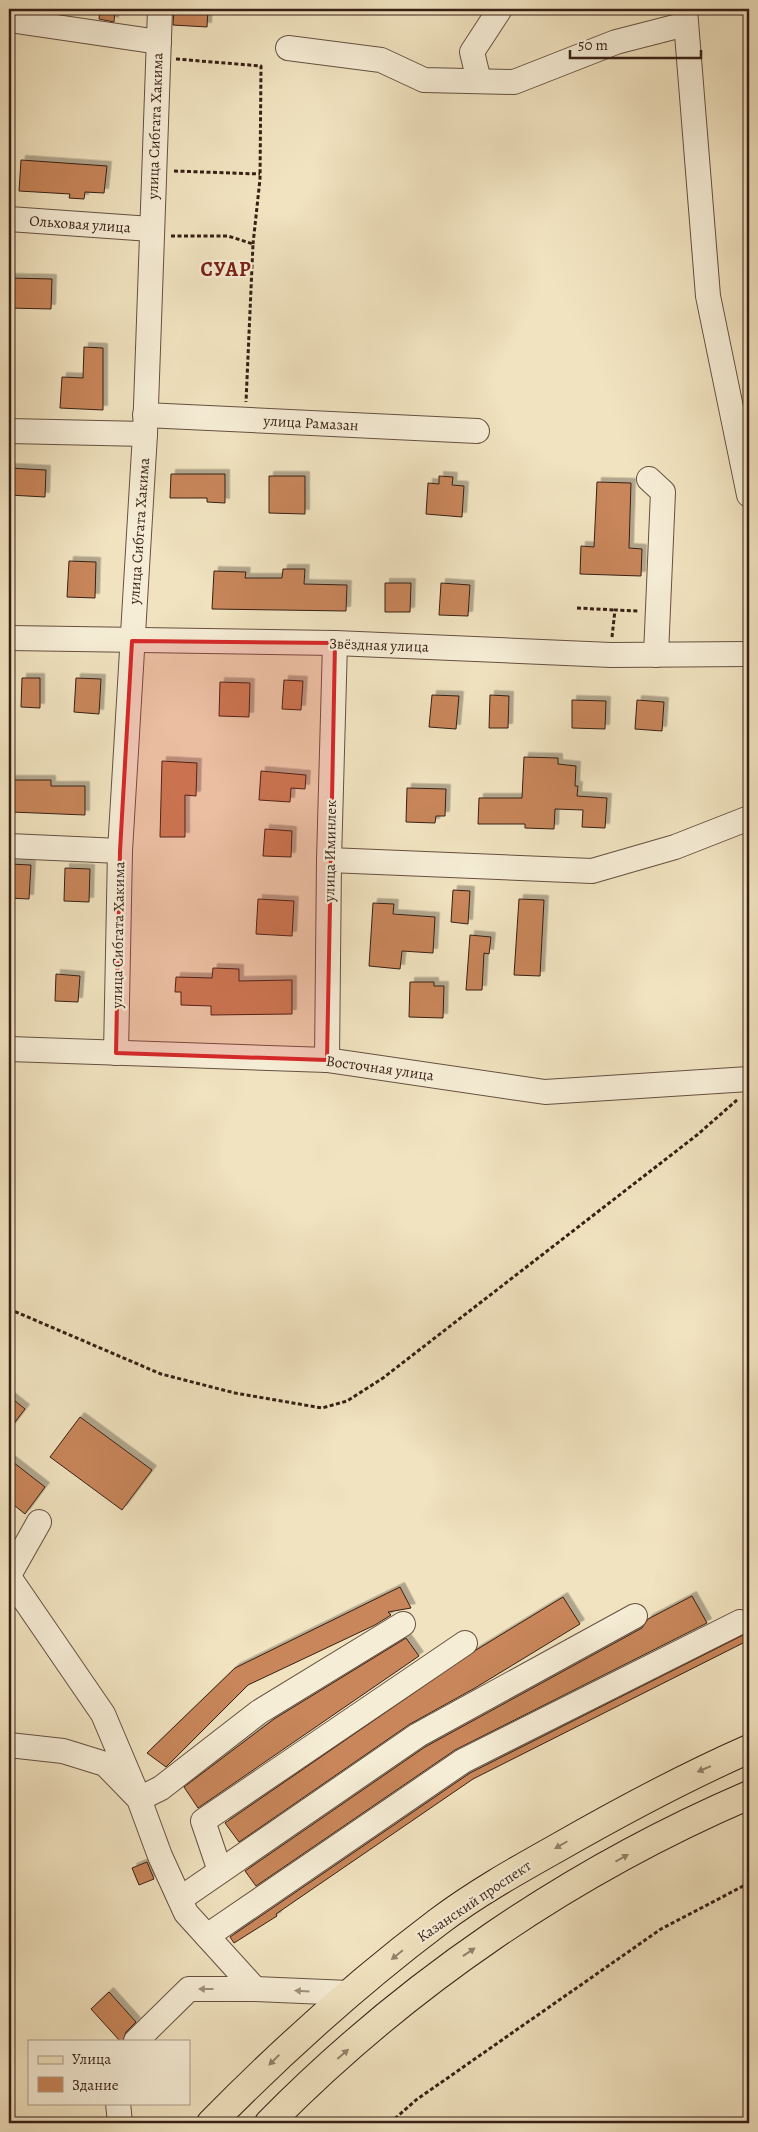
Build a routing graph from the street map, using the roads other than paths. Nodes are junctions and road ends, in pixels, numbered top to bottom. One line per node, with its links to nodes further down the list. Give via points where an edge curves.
1 (160, 9): 6 (street, улица Сибгата Хакима)
2 (500, 9): 7 (street, via 472,52)
3 (686, 16): 7 (street, via 514,82); 14 (street, via 708,296)
4 (9, 20): 6 (street)
5 (288, 48): 7 (street, via 381,60 424,80)
6 (159, 49): 9 (street, улица Сибгата Хакима)
7 (479, 81)
8 (9, 219): 9 (street, Ольховая улица)
9 (151, 236): 10 (street, улица Сибгата Хакима)
10 (146, 424): 11 (street, улица Рамазан); 12 (street, улица Рамазан, via 246,420); 16 (street, улица Сибгата Хакима)
11 (9, 431)
12 (478, 432)
13 (650, 479): 19 (street, via 664,492)
14 (749, 495)
15 (9, 638): 16 (street, Звёздная улица)
16 (132, 641): 17 (street, Звёздная улица); 22 (street, улица Сибгата Хакима)
17 (335, 643): 19 (street, Звёздная улица); 23 (street, улица Иминлек)
18 (749, 654): 19 (street, Звёздная улица)
19 (656, 655)
20 (749, 818): 23 (street, via 675,847 592,871)
21 (9, 846): 22 (street)
22 (120, 851): 25 (street, улица Сибгата Хакима)
23 (329, 860): 26 (street, улица Иминлек)
24 (9, 1049): 25 (street, Восточная улица)
25 (116, 1053): 26 (street, Восточная улица)
26 (327, 1060): 27 (street, Восточная улица, via 545,1092)
27 (746, 1086)
28 (39, 1522): 29 (street)
29 (9, 1576): 37 (street, via 103,1714)
30 (635, 1616): 38 (street, via 418,1735)
31 (740, 1622): 40 (street, via 463,1761)
32 (403, 1624): 37 (street, via 259,1712 161,1788)
33 (465, 1643): 38 (street, via 203,1821)
34 (9, 1745): 37 (street, via 63,1751 105,1764)
35 (749, 1750): 42 (main road, Казанский проспект, one-way to 42, via 685,1777 510,1875 439,1921)
36 (749, 1795): 47 (main road, one-way to 36, via 389,2013 457,1960 531,1910 696,1818)
37 (139, 1799): 39 (street)
38 (220, 1871): 39 (street)
39 (180, 1899): 40 (street, via 186,1913)
40 (207, 1936): 41 (street)
41 (255, 1989): 42 (street, one-way to 41); 43 (street, one-way to 43, via 189,1989)
42 (349, 1993): 46 (main road, Казанский проспект, one-way to 46, via 279,2055)
43 (137, 2040)
44 (118, 2104): 45 (street)
45 (120, 2123)
46 (211, 2123)
47 (269, 2123)

